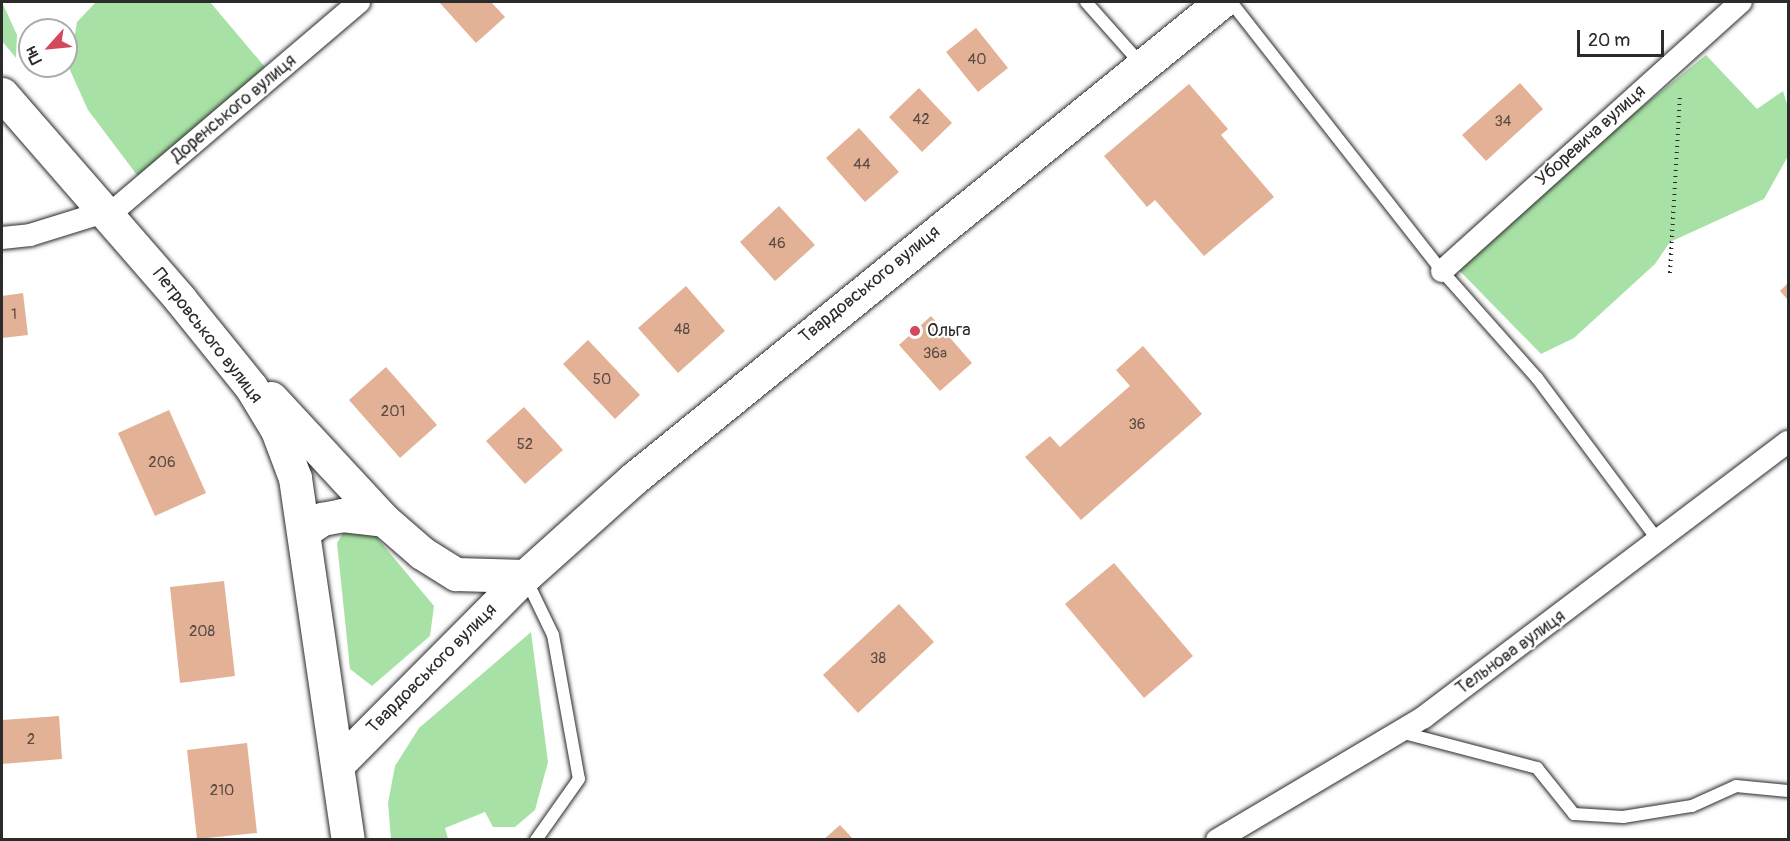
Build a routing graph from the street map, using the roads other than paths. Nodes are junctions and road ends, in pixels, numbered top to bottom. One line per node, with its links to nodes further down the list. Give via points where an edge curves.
1 (359, 2): 8 (street, Доренського вулиця)
2 (1086, 2): 6 (lane)
3 (1221, 2): 6 (main road, Твардовського вулиця)
4 (1231, 2): 10 (lane)
5 (1741, 2): 10 (street, Уборевича вулиця)
6 (1141, 64): 16 (main road, Твардовського вулиця, via 633,479)
7 (2, 94): 8 (main road, Петровського вулиця)
8 (106, 214): 9 (street); 11 (main road, Петровського вулиця)
9 (2, 237)
10 (1442, 271): 15 (lane, via 1537,378)
11 (180, 300): 13 (main road, Твардовського вулиця); 14 (main road, Петровського вулиця, via 251,387 277,430 295,478)
12 (1788, 442): 15 (street, Тельнова вулиця)
13 (384, 520): 14 (main road, via 342,515 322,519); 16 (main road, Твардовського вулиця, via 456,574)
14 (304, 531): 18 (main road, Петровського вулиця)
15 (1660, 543): 17 (street, Тельнова вулиця)
16 (525, 576): 18 (main road, Твардовського вулиця); 21 (lane, via 552,635 579,779)
17 (1399, 732): 19 (lane, via 1538,768 1574,814 1623,817 1692,806 1737,786); 22 (street, Тельнова вулиця)
18 (339, 763): 20 (main road, Петровського вулиця)
19 (1788, 791)
20 (348, 840)
21 (536, 840)
22 (1217, 840)

